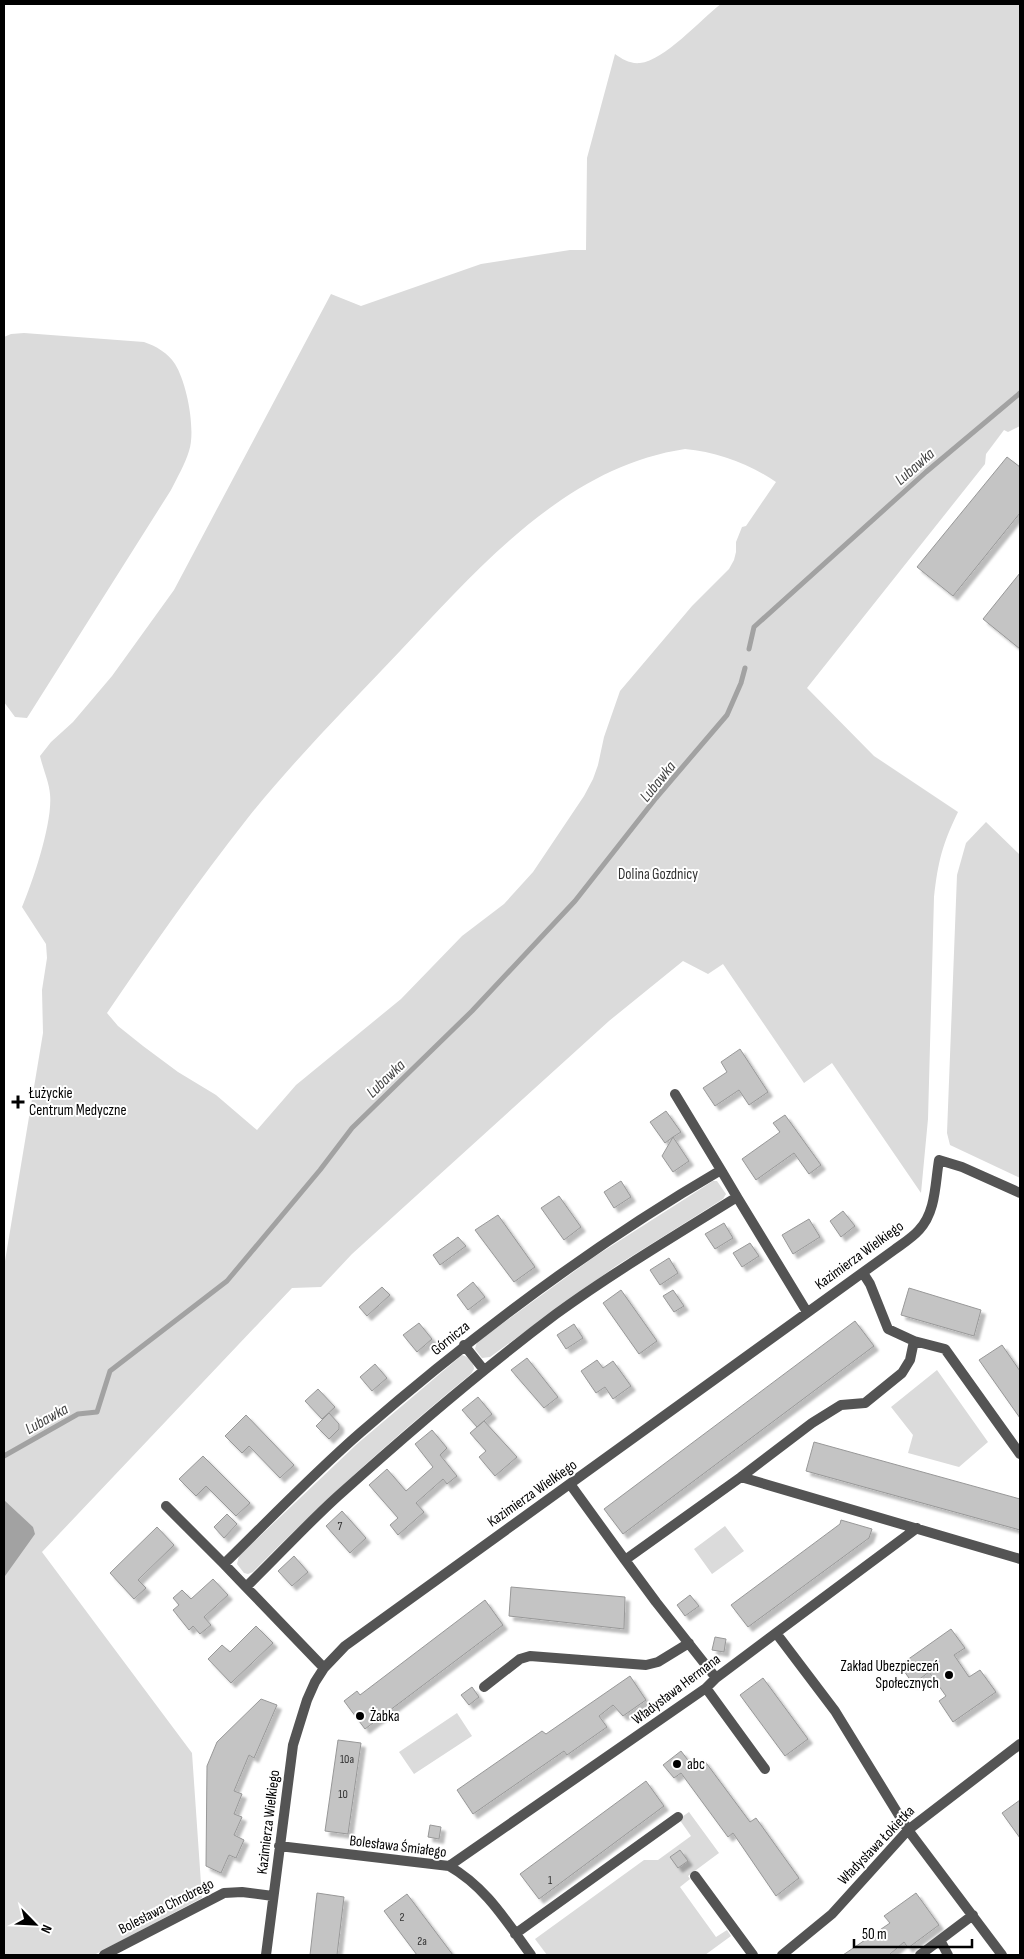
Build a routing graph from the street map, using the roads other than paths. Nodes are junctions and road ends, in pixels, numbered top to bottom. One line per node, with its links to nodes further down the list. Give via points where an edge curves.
1 (675, 1094): 2 (street)
2 (721, 1170): 4 (street); 8 (street, Górnicza, via 574,1264)
3 (1020, 1193): 5 (street, Kazimierza Wielkiego, via 939,1160 927,1219 918,1231)
4 (737, 1198): 6 (street); 9 (street, via 595,1288)
5 (863, 1273): 6 (street, Kazimierza Wielkiego); 7 (street, via 888,1329)
6 (806, 1312): 12 (street, Kazimierza Wielkiego)
7 (914, 1341): 10 (street, via 945,1349); 11 (street, via 910,1360 902,1373 865,1403 841,1405)
8 (464, 1345): 9 (street); 17 (street, Górnicza, via 359,1434)
9 (484, 1370): 18 (street, via 336,1498)
10 (1020, 1454)
11 (741, 1477): 14 (street); 16 (street)
12 (570, 1484): 16 (street); 21 (street, Kazimierza Wielkiego, via 370,1627)
13 (166, 1506): 17 (street)
14 (917, 1528): 15 (street); 19 (street, Władysława Hermana)
15 (1020, 1558)
16 (625, 1560): 20 (street)
17 (224, 1564): 18 (street)
18 (246, 1587): 21 (street)
19 (776, 1633): 22 (street, Władysława Hermana); 28 (street, via 835,1711)
20 (689, 1643): 22 (street); 23 (street, via 658,1662 646,1665 530,1656 520,1659)
21 (324, 1668): 29 (street, Kazimierza Wielkiego, via 307,1700 293,1745)
22 (716, 1678): 24 (street, Władysława Hermana)
23 (484, 1687)
24 (706, 1688): 26 (street); 30 (street, Władysława Hermana)
25 (1020, 1744): 28 (street, Władysława Łokietka)
26 (765, 1769)
27 (678, 1817): 34 (street)
28 (908, 1830): 33 (street); 40 (street, Władysława Łokietka, via 832,1914)
29 (279, 1846): 30 (street, Bolesława Śmiałego); 32 (street, Kazimierza Wielkiego)
30 (449, 1866): 34 (street, Bolesława Śmiałego, via 482,1891)
31 (695, 1876): 39 (street)
32 (273, 1896): 36 (street, Bolesława Chrobrego, via 224,1893); 37 (street, Kazimierza Wielkiego)
33 (973, 1915): 35 (street); 43 (street)
34 (515, 1934): 38 (street, Bolesława Śmiałego)
35 (940, 1940): 41 (street); 42 (street)
36 (104, 1955)
37 (266, 1955)
38 (531, 1955)
39 (753, 1955)
40 (782, 1955)
41 (920, 1955)
42 (948, 1955)
43 (1002, 1955)

